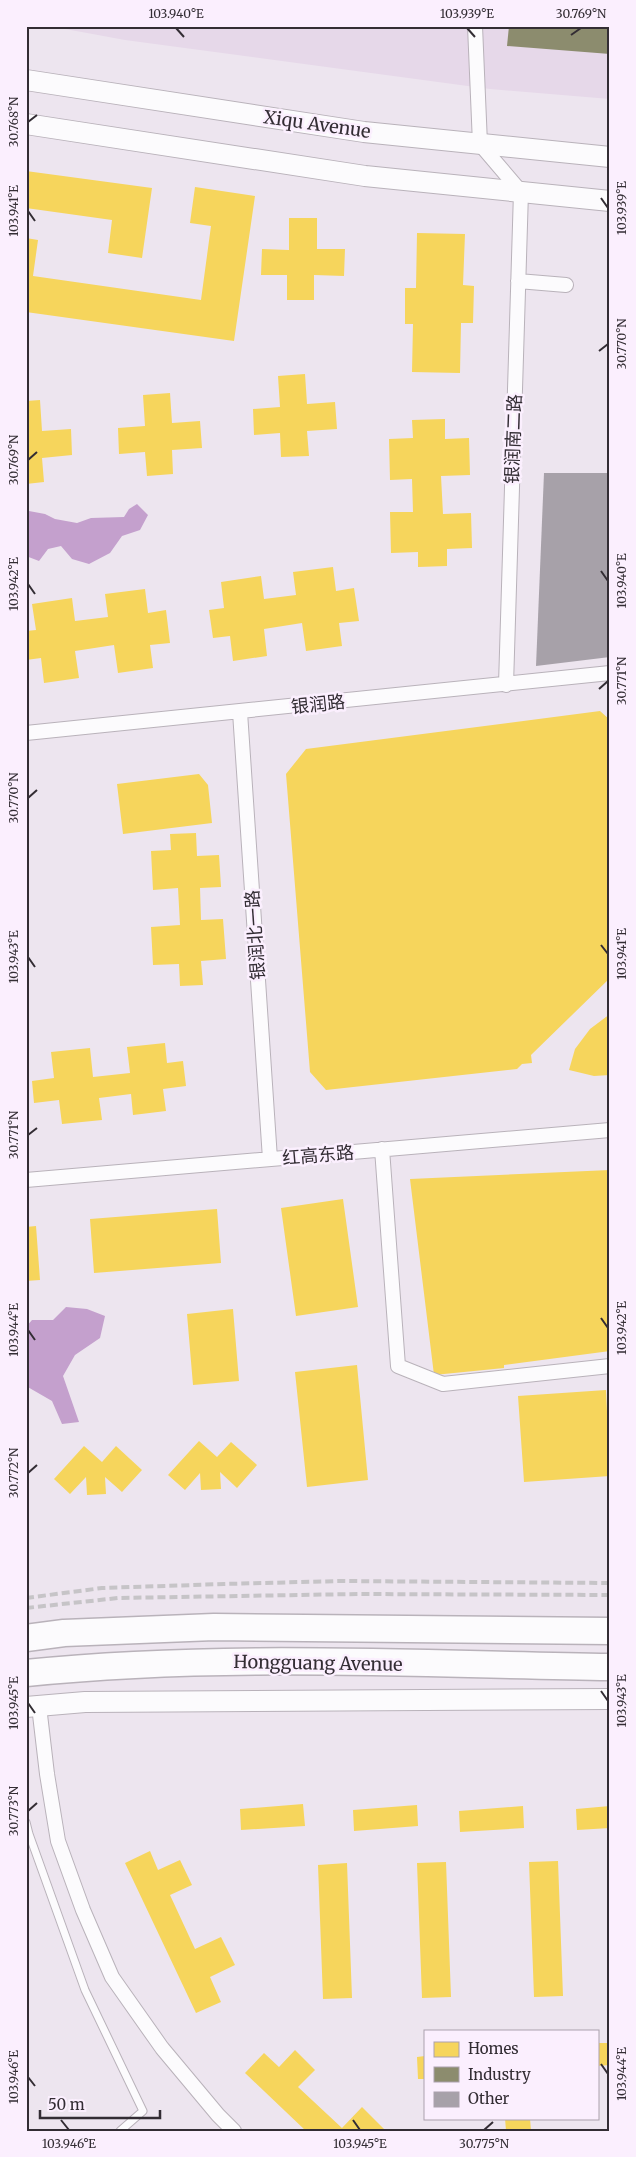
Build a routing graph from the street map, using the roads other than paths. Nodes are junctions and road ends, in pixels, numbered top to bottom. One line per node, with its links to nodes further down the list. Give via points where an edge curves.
1 (475, 26): 4 (street)
2 (26, 80): 4 (main road, Xiqu Avenue, via 364,132)
3 (26, 124): 6 (main road, via 365,176)
4 (480, 144): 5 (main road, Xiqu Avenue); 6 (street)
5 (610, 157)
6 (521, 192): 7 (main road); 8 (street, 银润南二路)
7 (610, 202)
8 (518, 281): 9 (street); 11 (street, 银润南二路)
9 (566, 285)
10 (610, 674): 11 (street, 银润路)
11 (506, 685): 12 (street, 银润路)
12 (240, 712): 13 (street, 银润路); 16 (street, 银润北一路)
13 (26, 733)
14 (610, 1130): 15 (street, 红高东路)
15 (382, 1150): 16 (street, 红高东路); 18 (street, via 398,1366 443,1384)
16 (270, 1159): 17 (street, 红高东路)
17 (26, 1180)
18 (610, 1366)
19 (610, 1631): 20 (highway, Hongguang Avenue, via 214,1626 64,1633)
20 (26, 1638)
21 (610, 1667): 22 (highway, Hongguang Avenue, via 254,1661 91,1666)
22 (26, 1673)
23 (610, 1699): 24 (main road, via 85,1702)
24 (32, 1707): 27 (street, via 58,1841 112,1978 162,2048)
25 (26, 1822): 26 (lane, via 85,1990 143,2111)
26 (120, 2131)
27 (234, 2131)

